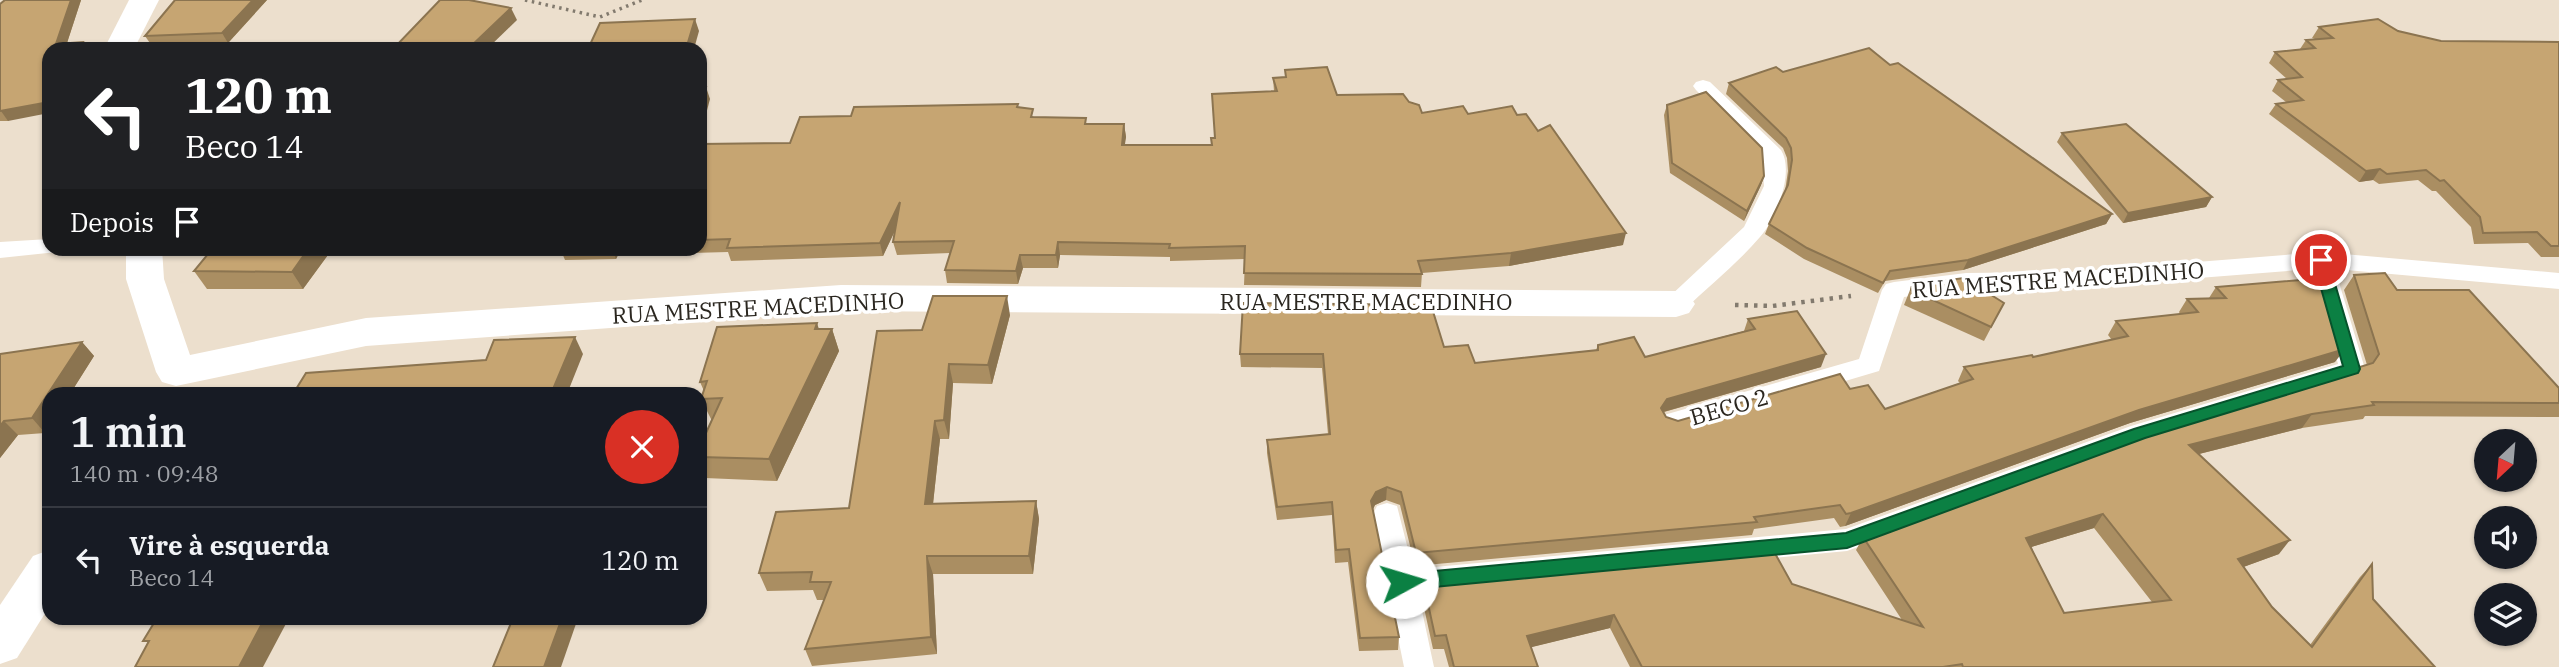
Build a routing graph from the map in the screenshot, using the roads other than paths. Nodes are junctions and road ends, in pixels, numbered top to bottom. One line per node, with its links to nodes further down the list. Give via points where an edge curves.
1 (144, 0): 2 (street)
2 (123, 42)
3 (1703, 86): 10 (lane, via 1773,155 1775,186 1753,231)
4 (42, 247): 5 (lane)
5 (0, 250)
6 (144, 256): 11 (street, via 145,279)
7 (2321, 260): 8 (lane, RUA MESTRE MACEDINHO); 9 (lane, RUA MESTRE MACEDINHO, via 2071,280 1966,281); 15 (lane, via 2352,369 2140,433 1847,540)
8 (2559, 281)
9 (1894, 290): 12 (lane, BECO 2, via 1870,365)
10 (1676, 304): 11 (street, RUA MESTRE MACEDINHO, via 841,298 366,332)
11 (169, 383)
12 (1673, 422)
13 (1387, 514): 15 (lane)
14 (42, 580): 16 (street)
15 (1402, 582): 17 (lane)
16 (0, 644)
17 (1419, 667)

